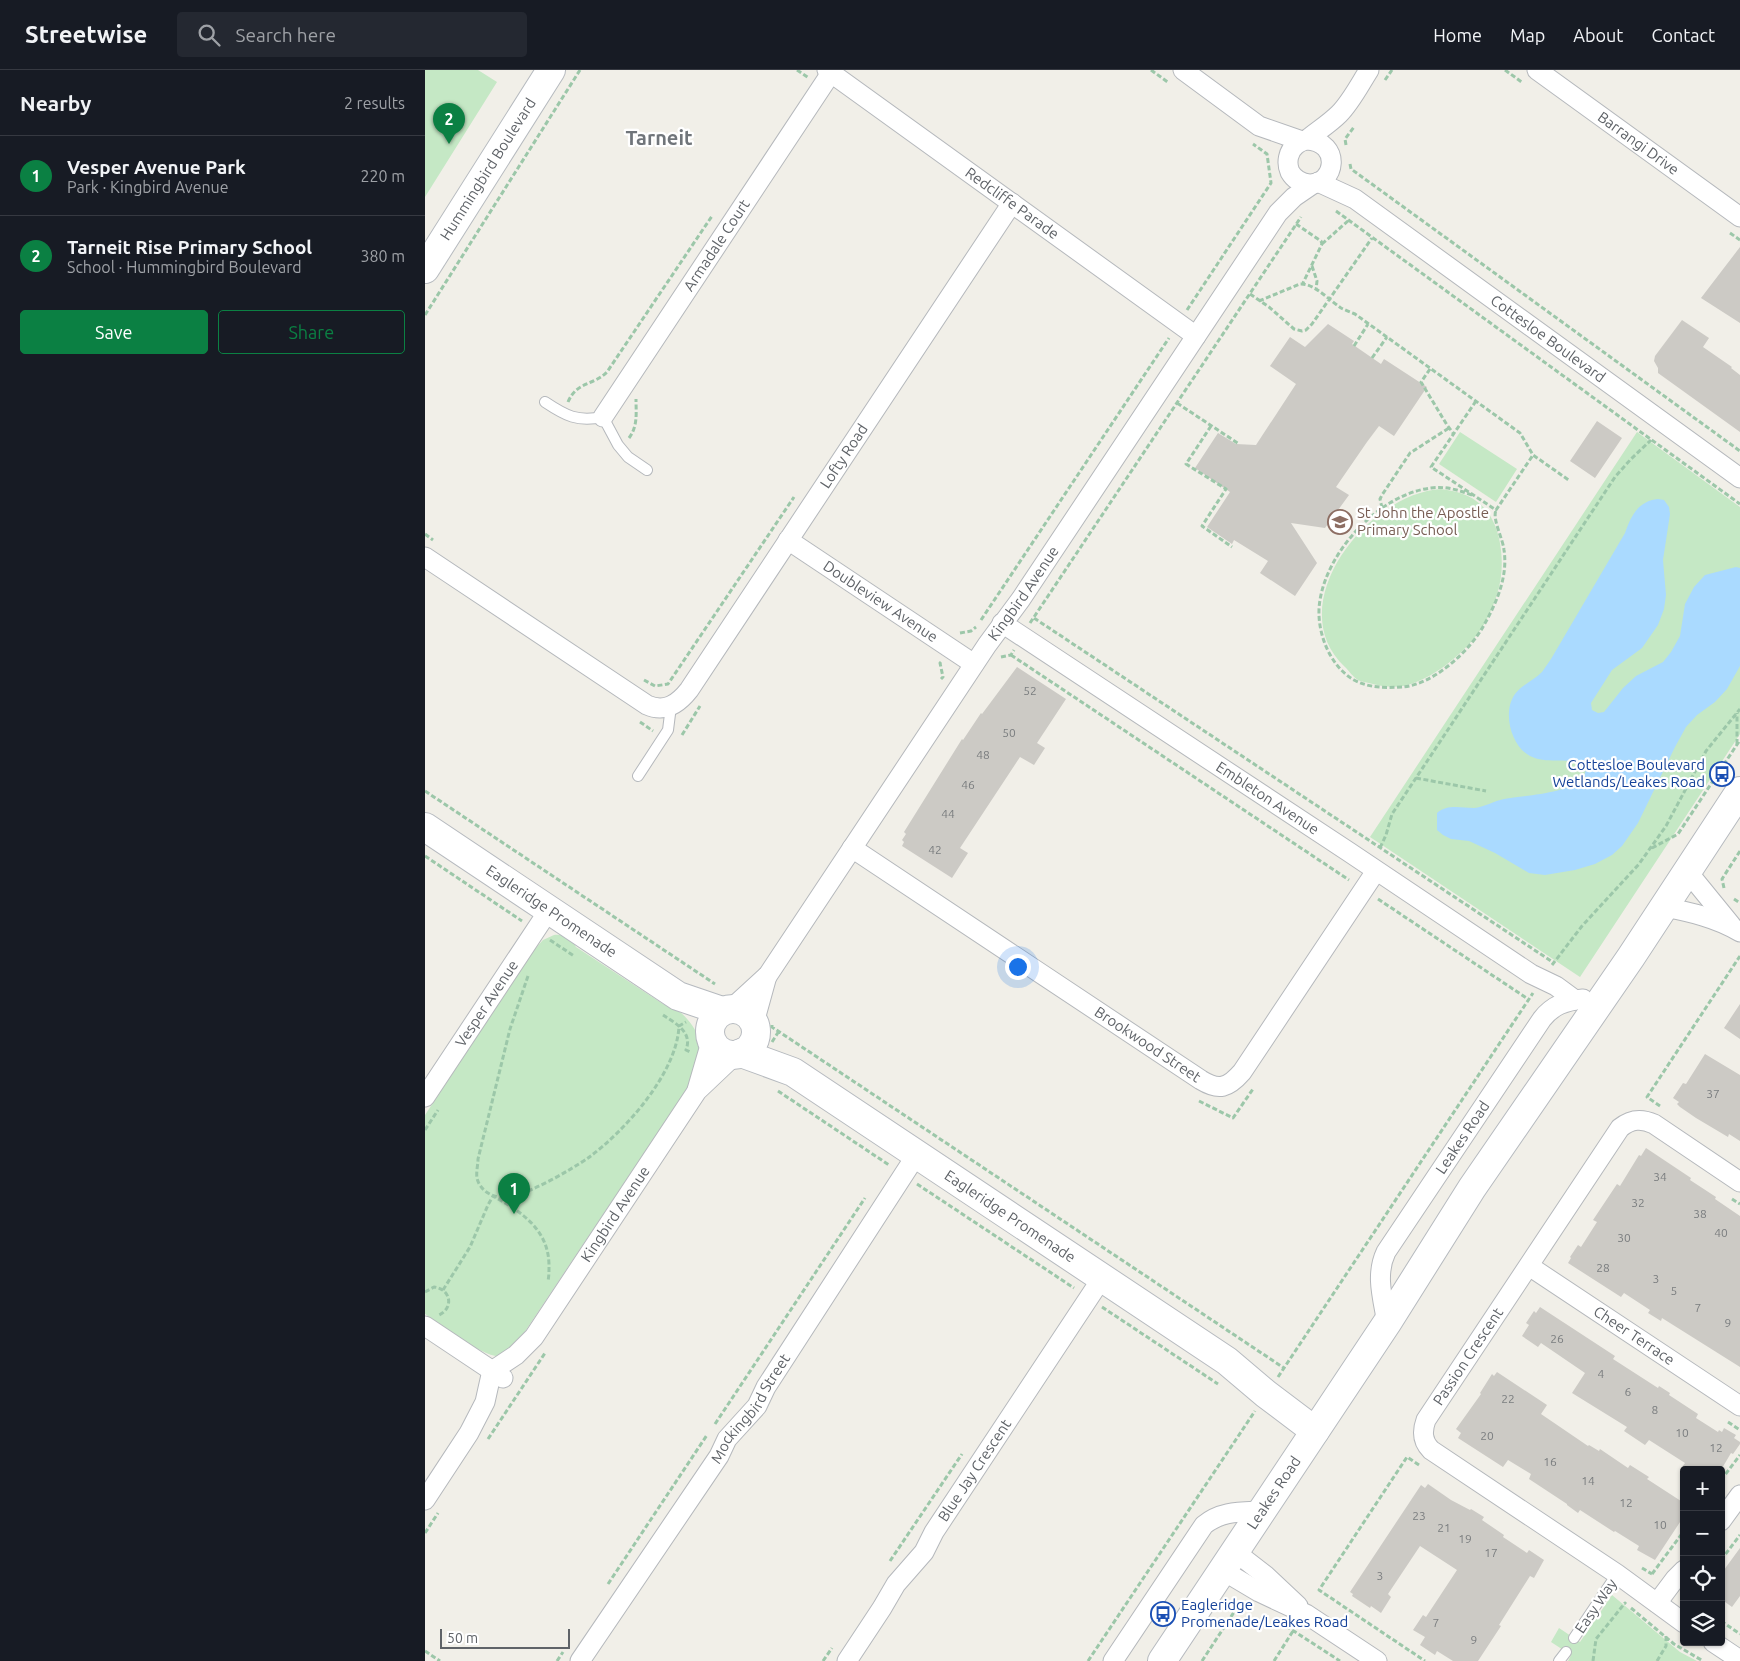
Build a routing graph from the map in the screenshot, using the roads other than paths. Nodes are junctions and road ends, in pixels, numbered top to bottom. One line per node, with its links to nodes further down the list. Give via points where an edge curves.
1 (551, 70): 16 (street, Hummingbird Boulevard)
2 (1183, 70): 7 (street)
3 (1369, 70): 6 (street)
4 (1537, 70): 15 (street, Barrangi Drive)
5 (829, 71): 13 (street, Redcliffe Parade); 19 (street, Armadale Court)
6 (1341, 113): 8 (street); 9 (street)
7 (1259, 126): 8 (street); 10 (street)
8 (1304, 141): 9 (street, via 1321,143); 10 (street, via 1292,149)
9 (1339, 155): 11 (street, via 1329,172); 12 (street, Cottesloe Boulevard)
10 (1288, 163): 11 (street, via 1294,177 1306,184); 14 (street, Kingbird Avenue)
11 (1316, 183): 12 (street, Cottesloe Boulevard); 14 (street, Kingbird Avenue, via 1294,197)
12 (1355, 199): 21 (street, Cottesloe Boulevard)
13 (1012, 203): 17 (street, Redcliffe Parade); 22 (street, Lofty Road)
14 (1278, 213): 17 (street, Kingbird Avenue)
15 (1740, 217)
16 (425, 269)
17 (1197, 336): 24 (street, Kingbird Avenue)
18 (545, 402): 19 (lane, via 562,414 577,419)
19 (603, 417): 20 (lane, via 618,445 628,457)
20 (647, 470)
21 (1740, 478)
22 (788, 540): 25 (street, Doubleview Avenue); 26 (street, Lofty Road, via 689,690)
23 (425, 557): 26 (street, via 647,705)
24 (1002, 623): 25 (street, Kingbird Avenue); 32 (street, Embleton Avenue)
25 (974, 664): 30 (street, Kingbird Avenue)
26 (671, 706): 27 (lane, via 670,723 663,738)
27 (638, 776)
28 (1740, 791): 31 (street, Leakes Road)
29 (425, 827): 34 (street, Eagleridge Promenade)
30 (852, 848): 32 (street, Brookwood Street, via 1201,1080 1217,1087 1230,1084 1242,1072); 37 (street, Kingbird Avenue)
31 (1687, 870): 33 (street, Leakes Road); 35 (street)
32 (1377, 871): 36 (street, Embleton Avenue)
33 (1663, 906): 35 (street, via 1698,914); 38 (street, Leakes Road)
34 (542, 920): 41 (street, Eagleridge Promenade, via 667,1003); 43 (street, Vesper Avenue)
35 (1736, 929)
36 (1531, 974): 39 (street, Embleton Avenue); 40 (street, Embleton Avenue, via 1541,990)
37 (767, 975): 41 (street, Kingbird Avenue); 41 (street, Kingbird Avenue)
38 (1603, 998): 39 (street, Leakes Road); 49 (street, Leakes Road, via 1472,1188)
39 (1575, 1000): 40 (street, Leakes Road, via 1559,1004)
40 (1542, 1019): 49 (street, Leakes Road, via 1387,1252 1380,1273)
41 (724, 1026): 42 (street, Kingbird Avenue); 42 (street, Kingbird Avenue); 44 (street, Eagleridge Promenade, via 785,1081)
42 (697, 1091): 50 (street, Kingbird Avenue, via 542,1341 525,1360)
43 (425, 1097)
44 (910, 1164): 47 (street, Eagleridge Promenade); 66 (street, Mockingbird Street, via 766,1387 757,1406 727,1439 719,1456)
45 (1740, 1182): 46 (street, Passion Crescent, via 1654,1124 1645,1120 1627,1122)
46 (1529, 1266): 51 (street, Cheer Terrace); 59 (street, Passion Crescent, via 1426,1420 1424,1440 1435,1453)
47 (1095, 1288): 52 (street, Eagleridge Promenade, via 1227,1361 1274,1382); 67 (street, Blue Jay Crescent, via 924,1552 896,1584)
48 (429, 1320): 50 (street)
49 (1387, 1323): 52 (street, Leakes Road)
50 (499, 1375): 54 (street, via 491,1375 477,1438)
51 (1740, 1406)
52 (1321, 1422): 55 (street, Leakes Road)
53 (1740, 1496): 56 (street)
54 (433, 1504)
55 (1261, 1511): 57 (street, Leakes Road); 68 (street, via 1233,1512 1204,1526)
56 (1725, 1516)
57 (1228, 1560): 69 (street, Leakes Road); 70 (street, via 1265,1575 1306,1614)
58 (1680, 1574): 60 (street)
59 (1612, 1582): 60 (street, Passion Crescent); 62 (lane, Easy Way)
60 (1657, 1603): 61 (street, Passion Crescent)
61 (1680, 1620)
62 (1574, 1638)
63 (1719, 1646): 65 (street)
64 (1565, 1652): 71 (lane)
65 (1740, 1660)
66 (580, 1661)
67 (847, 1661)
68 (1113, 1661)
69 (1162, 1661)
70 (1377, 1661)
71 (1559, 1661)

